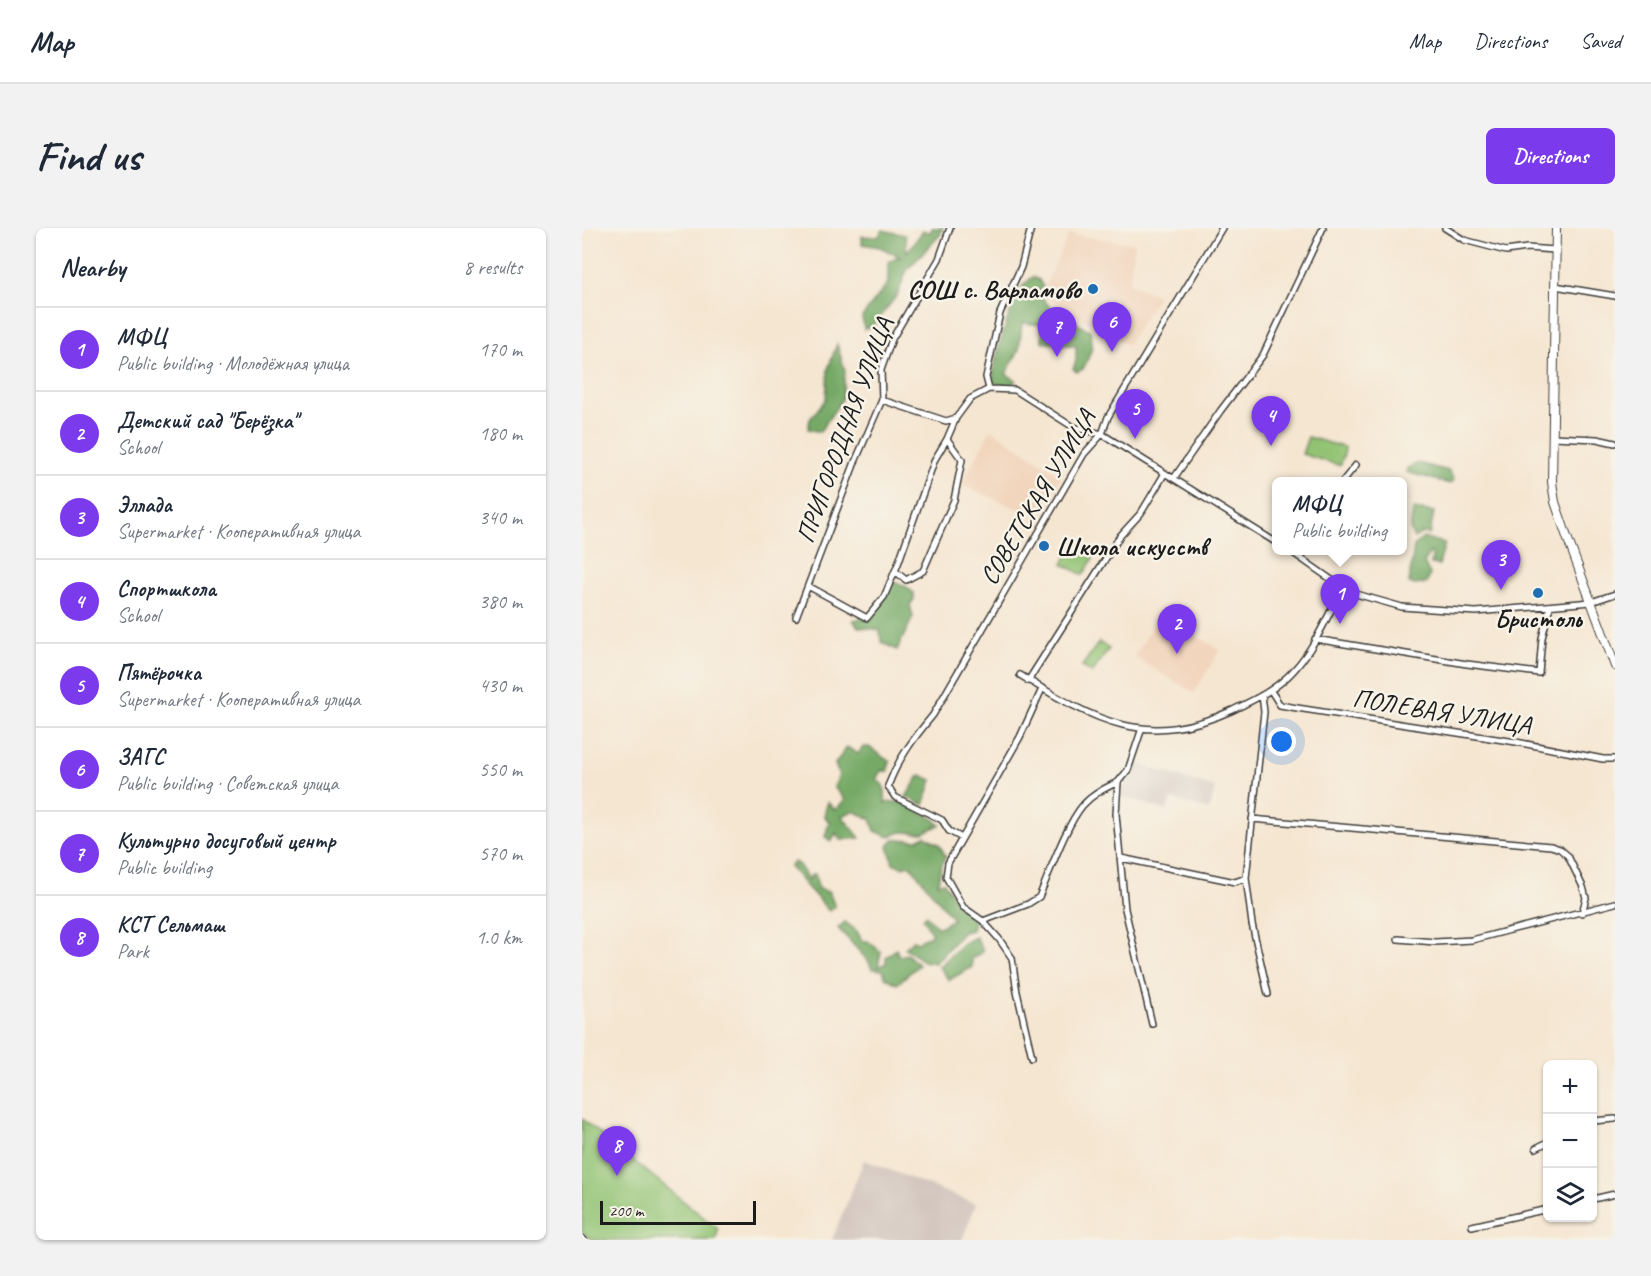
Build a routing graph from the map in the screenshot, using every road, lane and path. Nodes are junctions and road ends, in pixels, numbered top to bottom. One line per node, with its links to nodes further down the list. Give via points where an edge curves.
1 (950, 228): 11 (street, ПРИГОРОДНАЯ УЛИЦА, via 939,259 892,339 881,370)
2 (1031, 228): 10 (street, via 1021,267 1000,313 986,377)
3 (1222, 228): 13 (street, СОВЕТСКАЯ УЛИЦА, via 1108,417)
4 (1323, 228): 20 (street, via 1263,355)
5 (1445, 228): 7 (street, via 1464,240 1506,251)
6 (1556, 228): 7 (main road)
7 (1556, 250): 8 (main road)
8 (1555, 286): 9 (street); 14 (main road)
9 (1615, 296)
10 (989, 389): 12 (street, via 970,399); 13 (street, via 1015,390 1073,427)
11 (882, 400): 12 (street, via 946,421); 24 (street, ПРИГОРОДНАЯ УЛИЦА)
12 (956, 418): 15 (street)
13 (1102, 434): 18 (street); 41 (street, СОВЕТСКАЯ УЛИЦА, via 1084,454 933,715 910,742 888,786 895,797 942,820 949,831)
14 (1553, 437): 16 (street); 27 (main road, via 1555,501)
15 (947, 439): 23 (street, via 935,459); 23 (street, via 962,460 954,500 923,570 906,580)
16 (1615, 443)
17 (1356, 465): 19 (street)
18 (1165, 472): 20 (street); 33 (street, via 1142,513 1120,536)
19 (1346, 477)
20 (1174, 478): 21 (street)
21 (1272, 540)
22 (1301, 555): 25 (street)
23 (895, 571): 24 (street, via 884,597 867,618)
24 (808, 586): 29 (street, ПРИГОРОДНАЯ УЛИЦА)
25 (1343, 587): 28 (street, via 1385,602 1424,609 1476,612); 30 (street)
26 (1615, 594): 27 (street)
27 (1591, 602): 28 (street); 31 (main road)
28 (1550, 606): 30 (street, via 1539,673)
29 (796, 617)
30 (1315, 639): 35 (street, via 1294,669)
31 (1615, 666)
32 (1020, 675): 33 (street)
33 (1028, 681): 34 (street)
34 (1042, 689): 37 (street, via 1094,716 1125,727); 41 (street, via 1020,737)
35 (1271, 691): 36 (street); 38 (street, ПОЛЕВАЯ УЛИЦА, via 1280,705)
36 (1262, 695): 37 (street, via 1206,722); 40 (street, via 1264,712)
37 (1142, 728): 39 (street, via 1128,770)
38 (1615, 759)
39 (1118, 782): 42 (street, via 1116,814); 46 (street, via 1084,804 1039,897)
40 (1252, 819): 43 (street); 45 (street, via 1551,846 1568,856 1583,887 1586,898)
41 (962, 838): 46 (street, via 948,863 946,877 963,907)
42 (1121, 858): 43 (street, via 1235,882); 49 (street, via 1125,909)
43 (1246, 878): 48 (street)
44 (1615, 903): 45 (street)
45 (1582, 913): 47 (street, via 1472,940)
46 (983, 921): 50 (street, via 1012,958)
47 (1398, 939)
48 (1268, 994)
49 (1152, 1024)
50 (1032, 1057)
51 (1615, 1119): 52 (street)
52 (1597, 1121)
53 (1543, 1144): 54 (street)
54 (1536, 1148)
55 (1615, 1194): 56 (street)
56 (1597, 1198)
57 (1543, 1210): 58 (street)
58 (1472, 1226)

